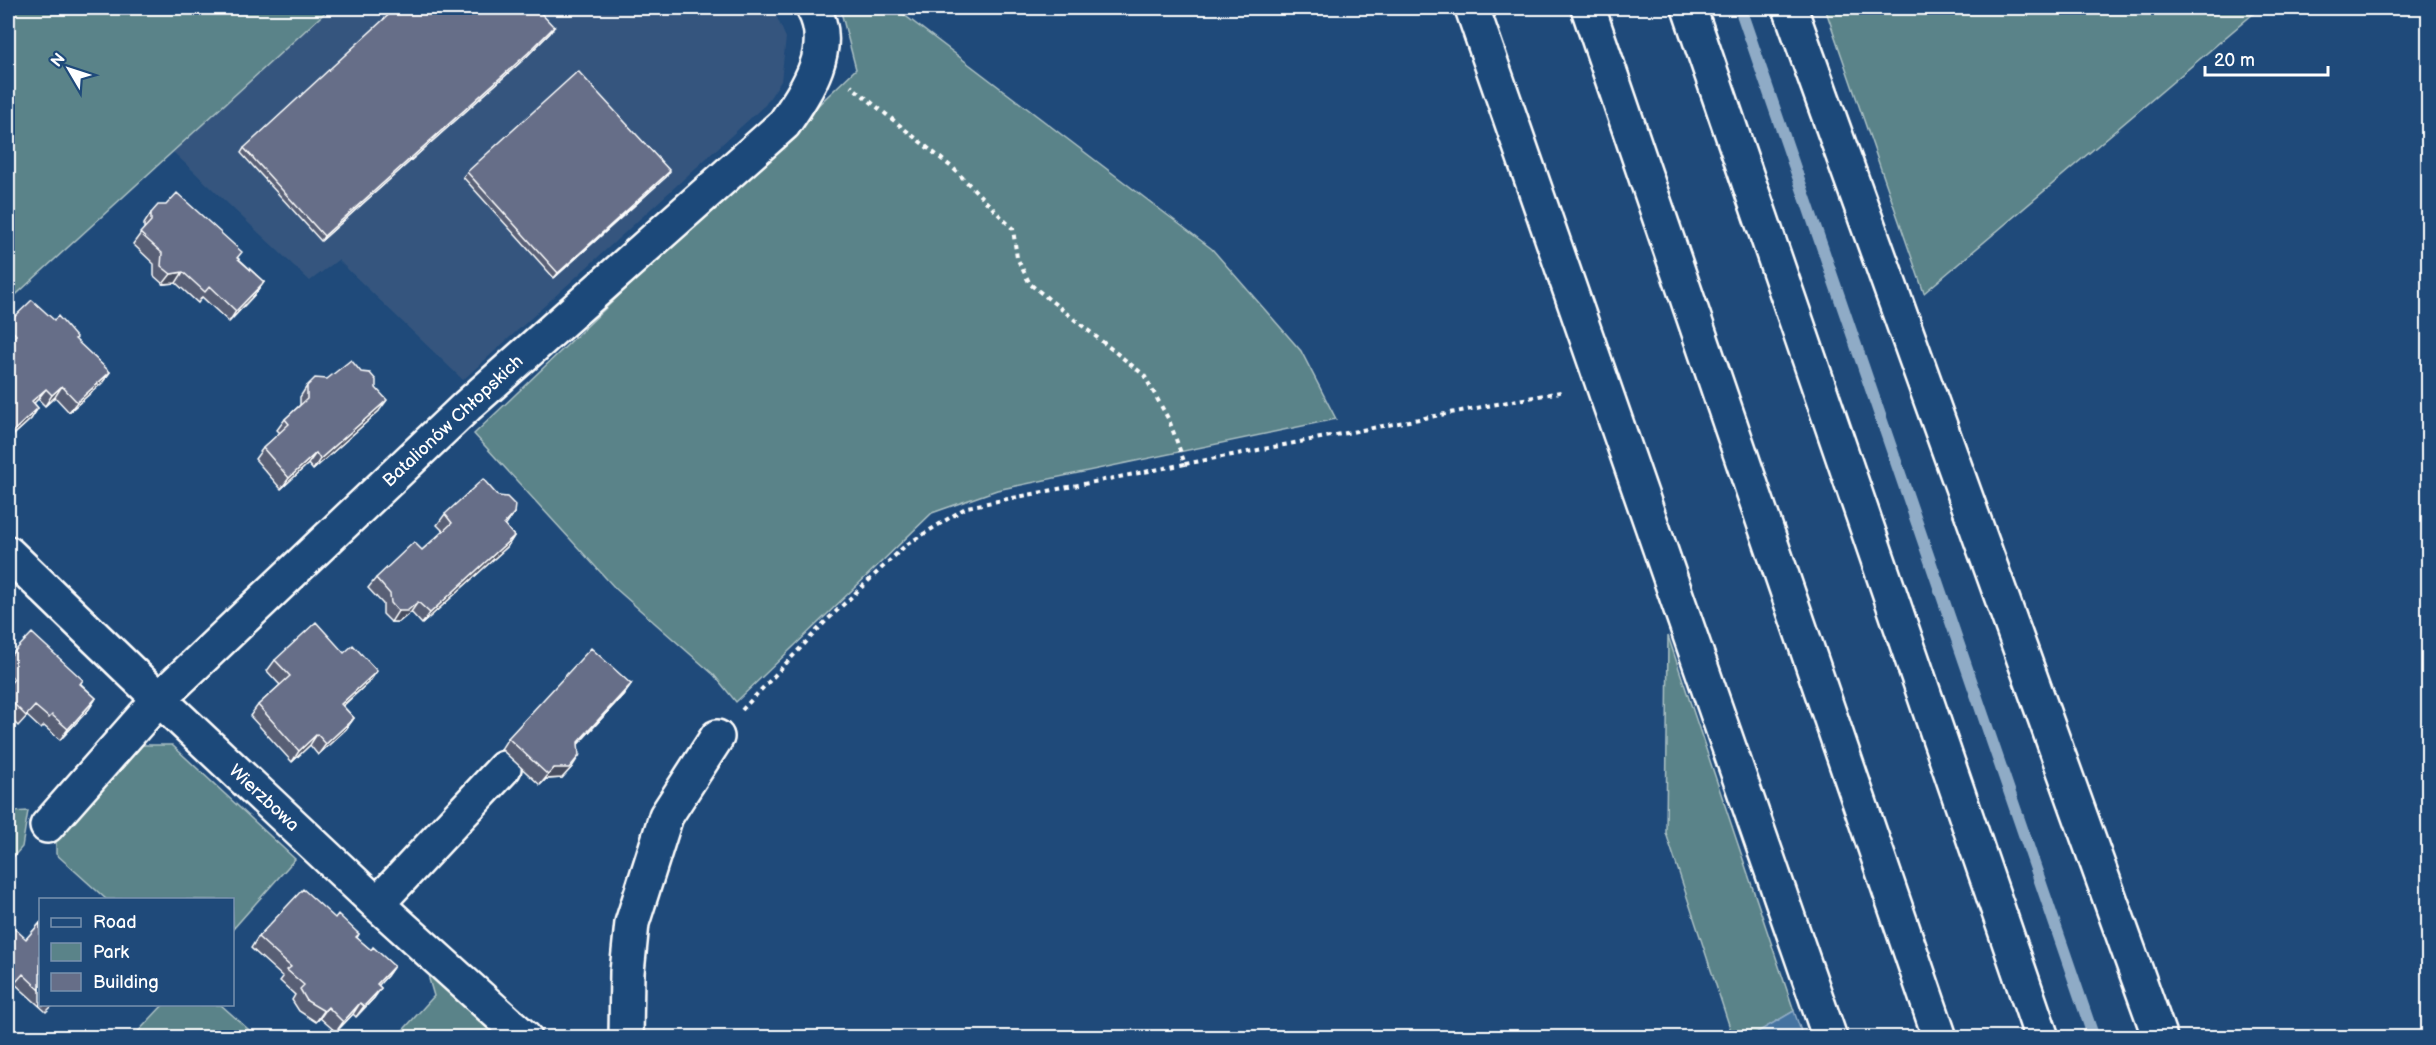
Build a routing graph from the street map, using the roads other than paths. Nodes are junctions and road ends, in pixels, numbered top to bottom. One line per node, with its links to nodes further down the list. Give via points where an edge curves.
1 (813, 8): 7 (main road, Batalionów Chłopskich, via 822,22 820,62 784,124 467,406)
2 (1473, 8): 14 (main road)
3 (1588, 8): 15 (main road)
4 (1689, 8): 16 (main road)
5 (1790, 8): 17 (main road)
6 (8, 553): 7 (main road, Wierzbowa)
7 (159, 699): 10 (main road, Batalionów Chłopskich); 11 (main road, Wierzbowa)
8 (717, 737): 13 (main road, via 666,816 633,923 627,972)
9 (504, 768): 11 (main road)
10 (46, 826)
11 (377, 904): 12 (main road, Wierzbowa)
12 (525, 1038)
13 (627, 1038)
14 (1830, 1038)
15 (1940, 1038)
16 (2042, 1038)
17 (2160, 1038)

